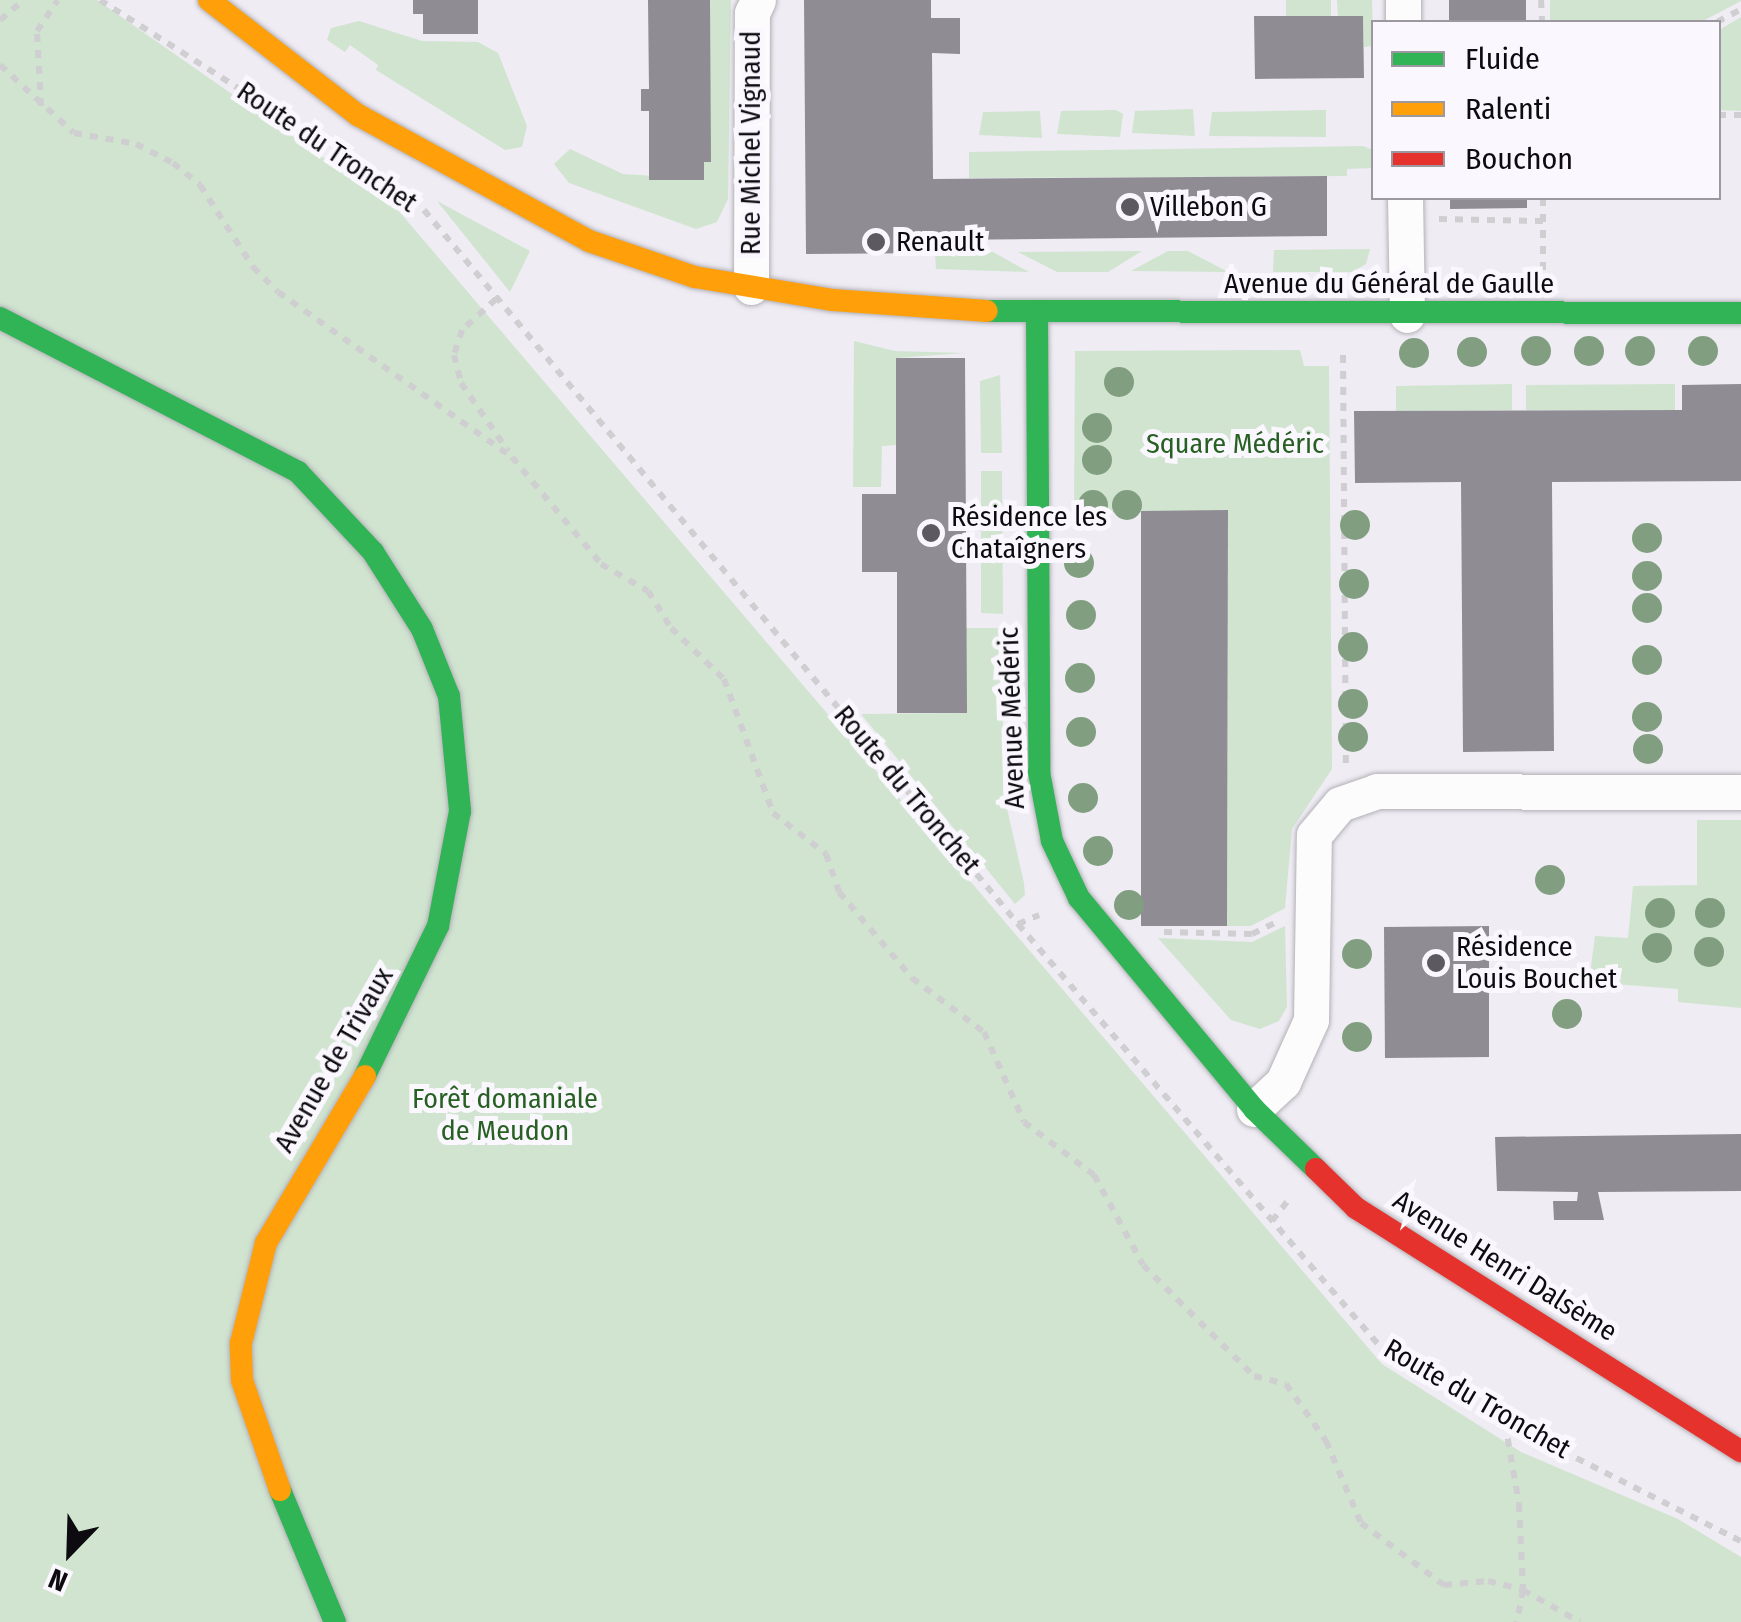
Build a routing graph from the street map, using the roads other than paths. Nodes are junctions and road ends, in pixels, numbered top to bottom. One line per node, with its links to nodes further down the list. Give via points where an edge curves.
1 (209, 0): 4 (street, Avenue du Général de Gaulle, via 358,115 516,206 590,242)
2 (758, 0): 4 (street, Rue Michel Vignaud, via 752,13)
3 (1405, 208): 7 (street)
4 (750, 287): 6 (street, Avenue du Général de Gaulle, via 834,300)
5 (1741, 313): 7 (street, Avenue du Général de Gaulle)
6 (1037, 314): 7 (street, Avenue du Général de Gaulle); 10 (street, Avenue Médéric, via 1038,772 1052,841 1079,898 1110,940)
7 (1407, 315)
8 (0, 318): 12 (street, Avenue de Trivaux, via 298,472 372,552 422,629 449,696 460,810 438,926 394,1027 266,1243 241,1342 253,1422)
9 (1741, 792): 10 (street, via 1377,791 1354,797 1314,835 1310,1020 1283,1082)
10 (1254, 1110): 11 (street, Avenue Henri Dalsème, via 1356,1208)
11 (1741, 1451)
12 (335, 1622)

